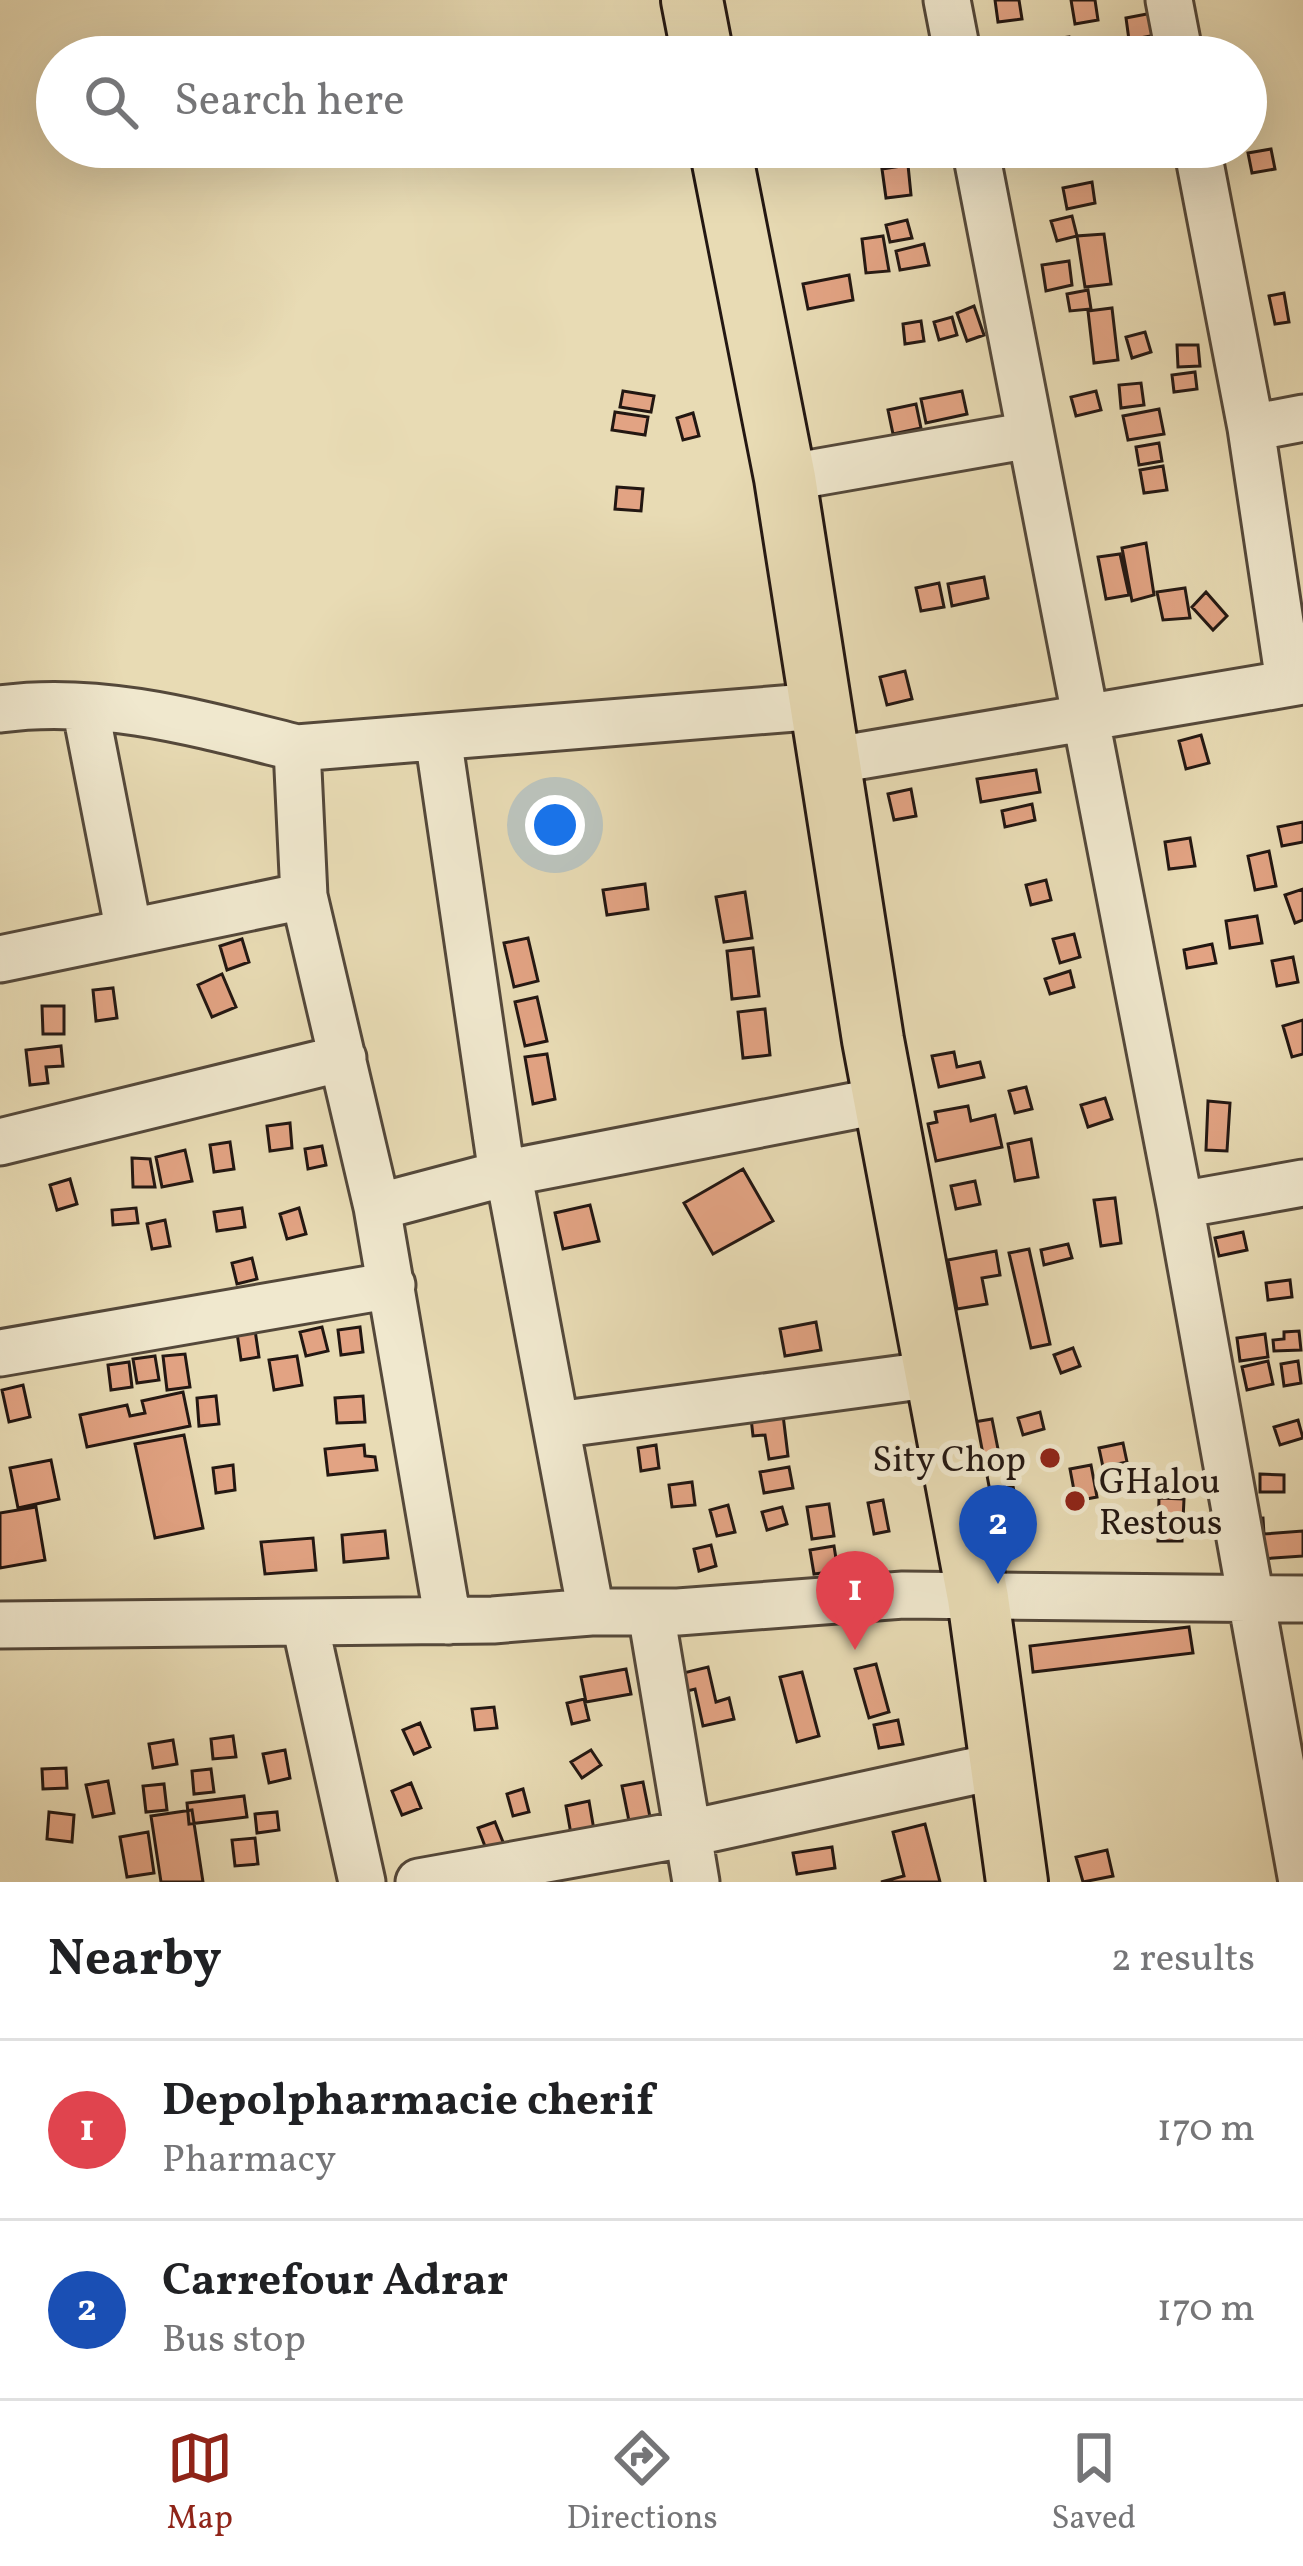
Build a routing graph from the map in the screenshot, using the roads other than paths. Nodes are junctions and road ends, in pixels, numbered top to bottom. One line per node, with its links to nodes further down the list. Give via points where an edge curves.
1 (692, 0): 4 (main road)
2 (947, 0): 5 (street)
3 (1169, 0): 6 (street)
4 (699, 36)
5 (954, 36)
6 (1176, 36)
7 (724, 168): 13 (main road)
8 (979, 168): 12 (street)
9 (1201, 168): 11 (street)
10 (1303, 418): 11 (street)
11 (1251, 428): 14 (street)
12 (1030, 435): 13 (street); 17 (street)
13 (785, 478): 18 (main road)
14 (1296, 681): 17 (street)
15 (85, 707): 16 (street); 20 (street, via 176,717); 22 (street)
16 (0, 709)
17 (1084, 718): 18 (street); 29 (street)
18 (825, 733): 19 (street); 25 (main road)
19 (438, 737): 20 (street); 27 (street)
20 (297, 748): 21 (street)
21 (304, 896): 22 (street); 24 (street)
22 (129, 932): 23 (street)
23 (0, 959)
24 (344, 1058): 26 (street); 30 (street)
25 (884, 1100): 27 (street); 33 (main road)
26 (0, 1142)
27 (502, 1174): 30 (street); 34 (street, via 511,1187)
28 (1303, 1184): 29 (street)
29 (1180, 1205): 37 (street)
30 (377, 1207): 31 (street)
31 (392, 1285): 32 (street); 40 (street)
32 (0, 1353)
33 (935, 1374): 34 (street); 35 (main road)
34 (557, 1425): 38 (street)
35 (978, 1598): 37 (street); 39 (street, via 823,1598); 43 (main road)
36 (1303, 1599): 37 (street)
37 (1252, 1600): 44 (street)
38 (591, 1612): 39 (street); 40 (street)
39 (651, 1612): 45 (street)
40 (448, 1621): 41 (street)
41 (305, 1624): 42 (street); 46 (street)
42 (0, 1625)
43 (1002, 1765): 45 (street); 49 (main road)
44 (1295, 1798): 50 (street)
45 (690, 1833): 47 (street); 48 (street)
46 (362, 1882)
47 (419, 1882)
48 (696, 1882)
49 (1017, 1882)
50 (1302, 1882)

